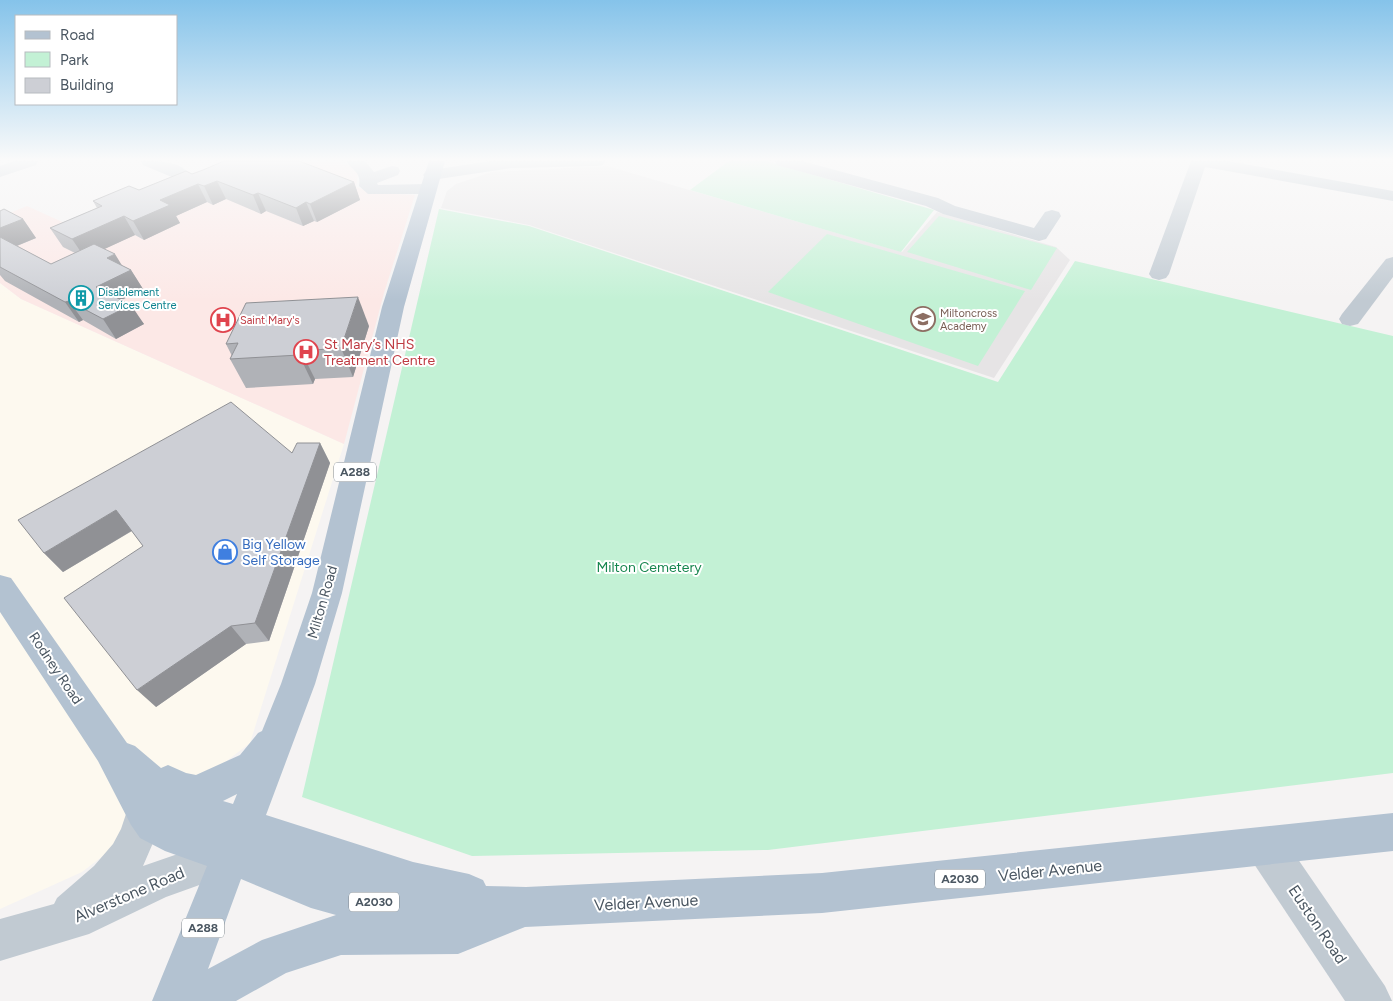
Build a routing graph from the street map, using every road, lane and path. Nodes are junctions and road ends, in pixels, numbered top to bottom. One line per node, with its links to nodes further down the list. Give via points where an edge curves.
1 (413, 208): 9 (main road, Milton Road / A288, via 327,593)
2 (947, 208): 4 (street, via 1039,236)
3 (1182, 208): 6 (street)
4 (1052, 216)
5 (1393, 263): 7 (street)
6 (1159, 274)
7 (1350, 320)
8 (0, 587): 10 (main road, Rodney Road / A2030)
9 (279, 733): 10 (main road, Rodney Road / A2030, via 253,767 197,794 179,790); 13 (main road, Milton Road / A288)
10 (111, 749): 11 (main road, Rodney Road / A2030); 13 (main road, Rodney Road / A2030, via 160,791)
11 (144, 812): 13 (main road, Rodney Road / A2030, via 153,825 165,832); 16 (street, Alverstone Road, via 141,832 117,873)
12 (1393, 832): 14 (main road, Velder Avenue / A2030)
13 (237, 840): 15 (main road, Velder Avenue / A2030, via 311,888 358,901); 16 (street, Alverstone Road, via 89,914); 18 (main road, Milton Road / A288)
14 (1266, 847): 15 (main road, Velder Avenue / A2030, via 822,893); 20 (street, Euston Road)
15 (526, 907): 19 (main road, Velder Avenue, via 458,933 341,934 277,955 223,984)
16 (56, 924): 17 (street, Alverstone Road)
17 (0, 940)
18 (174, 1001)
19 (205, 1001)
20 (1370, 1001)

